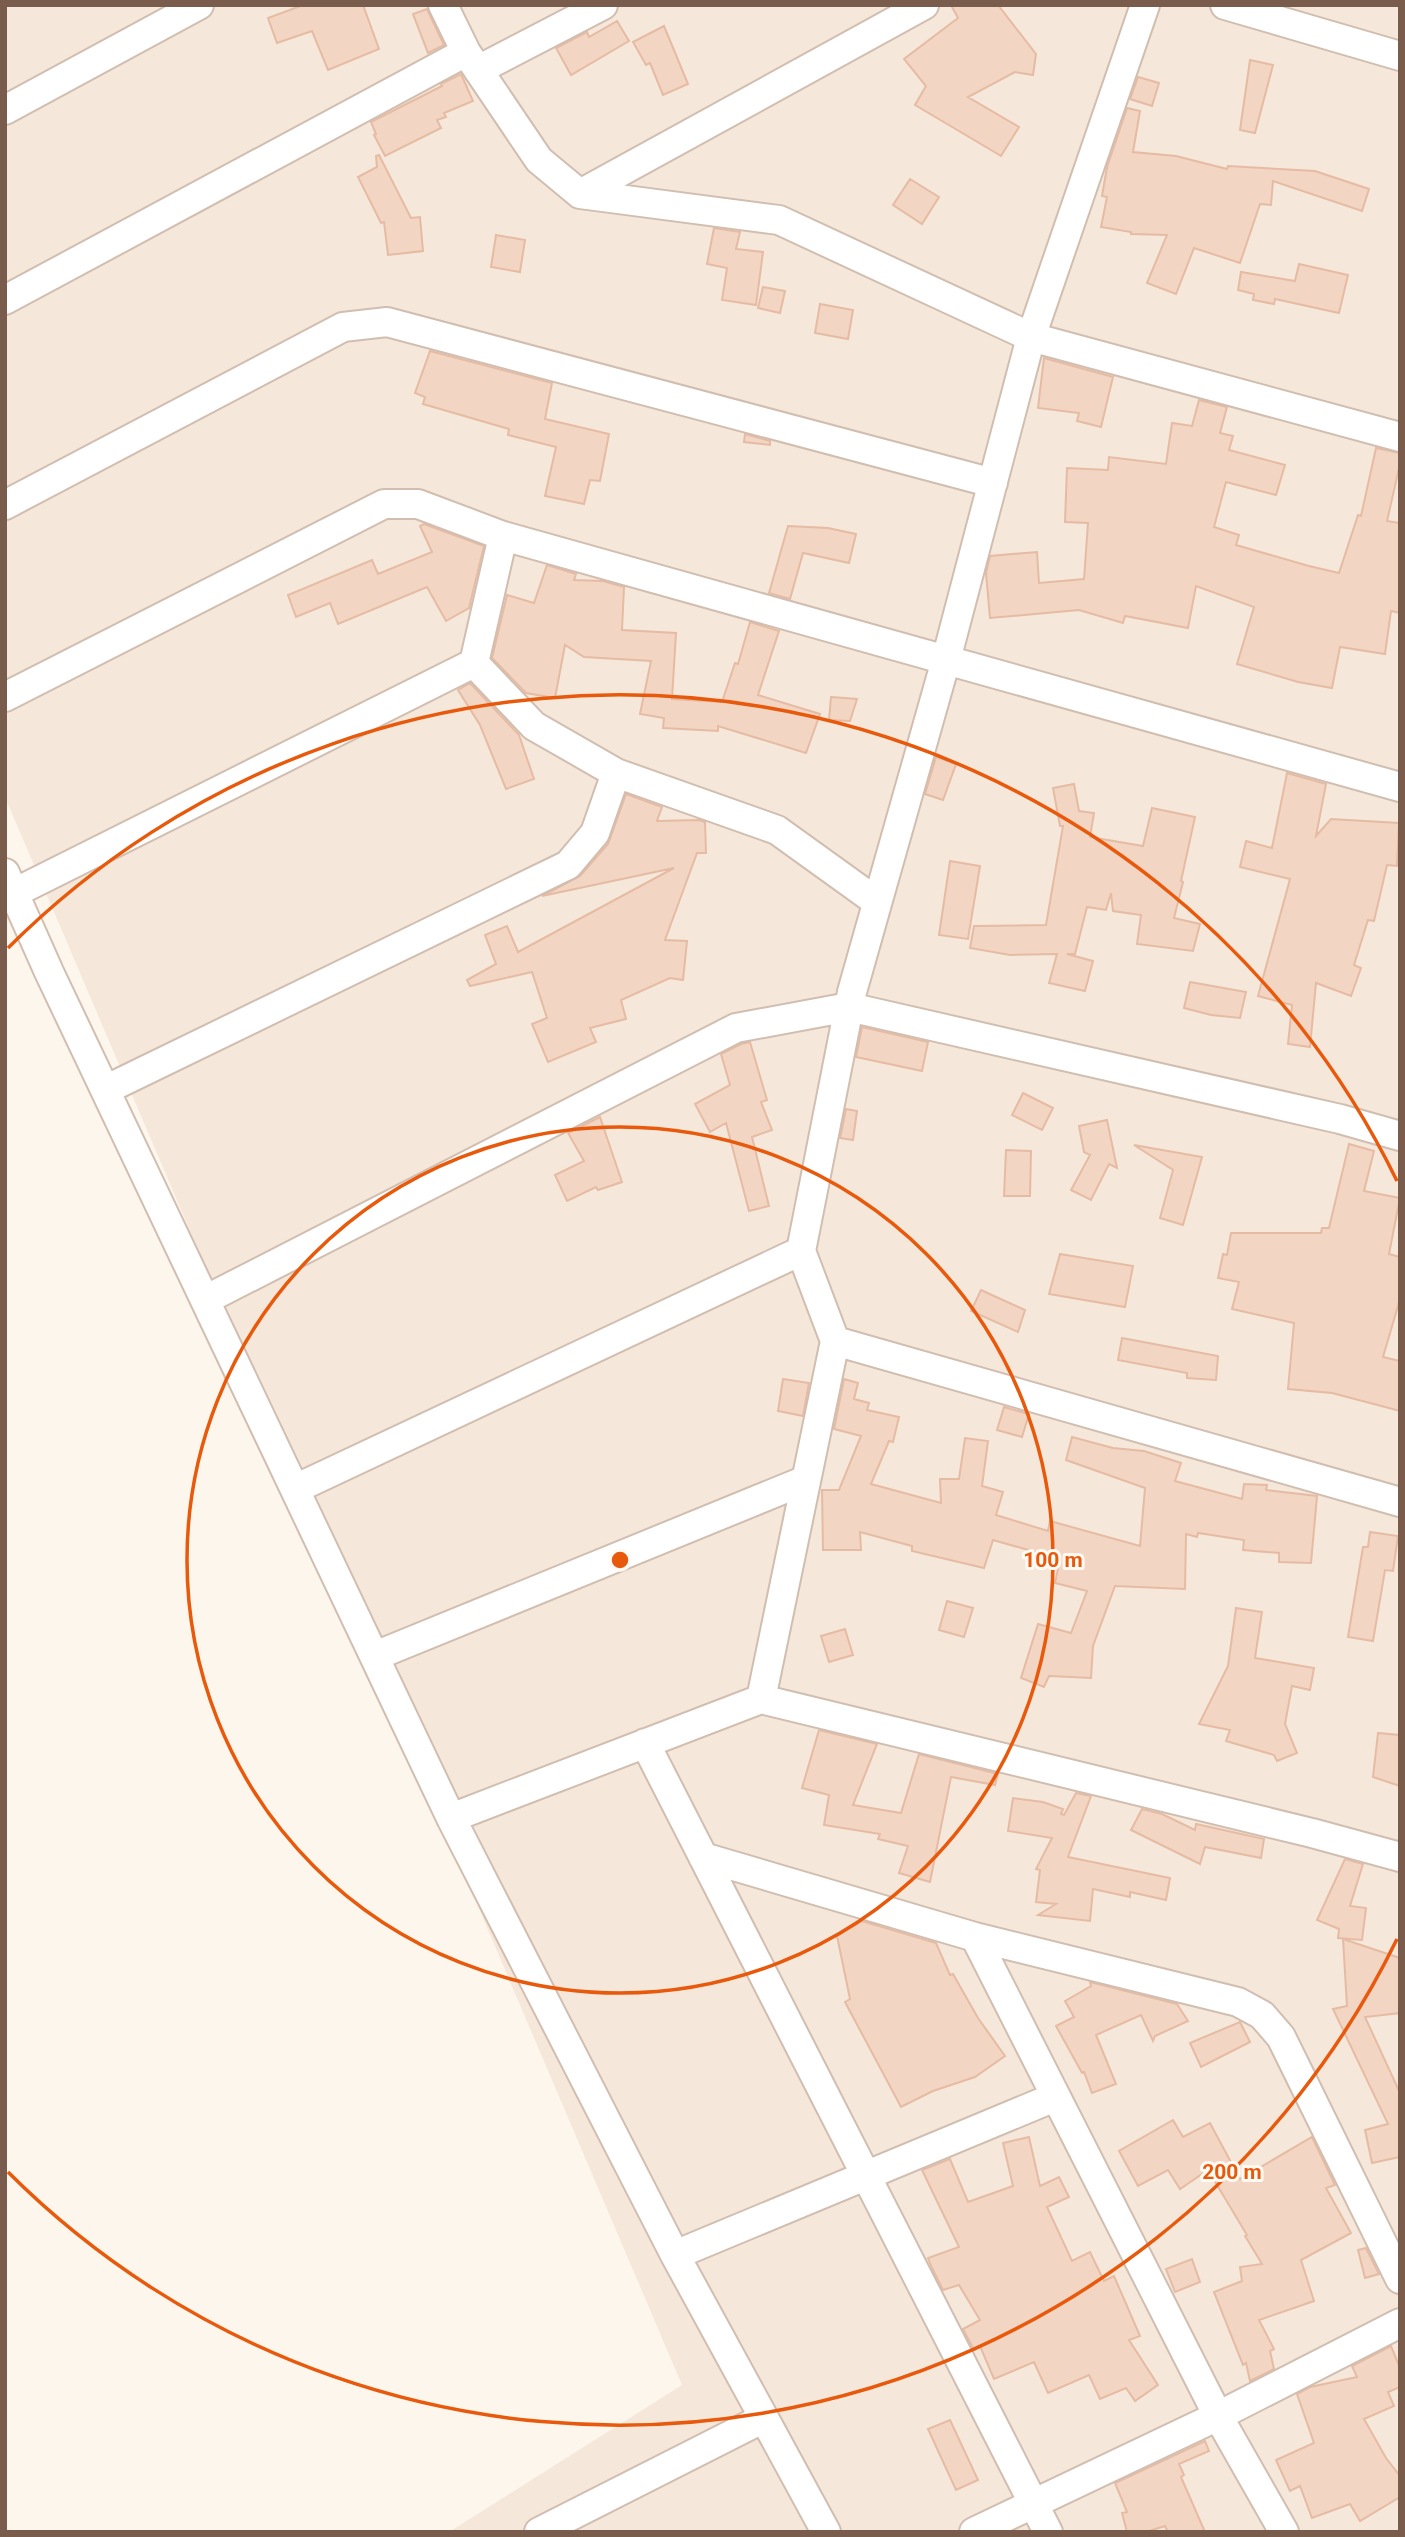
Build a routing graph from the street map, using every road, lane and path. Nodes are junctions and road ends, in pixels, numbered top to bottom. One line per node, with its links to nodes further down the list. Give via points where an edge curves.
1 (198, 5): 9 (street)
2 (443, 5): 8 (street)
3 (603, 5): 8 (street)
4 (924, 5): 10 (street)
5 (1145, 5): 12 (street)
6 (1224, 5): 7 (street)
7 (1400, 56)
8 (472, 61): 10 (street, via 539,160); 11 (street)
9 (5, 110)
10 (580, 194): 12 (street, via 779,220)
11 (5, 300)
12 (1031, 337): 13 (street); 14 (street)
13 (1400, 437)
14 (993, 483): 15 (street, via 387,322 343,327); 17 (street)
15 (5, 505)
16 (503, 536): 17 (street); 18 (street); 19 (street, via 418,504 384,504)
17 (946, 660): 21 (street); 23 (street)
18 (474, 663): 20 (street, via 534,726); 22 (street)
19 (5, 697)
20 (616, 773): 23 (street, via 776,830); 25 (street, via 594,834 568,865)
21 (1400, 787)
22 (10, 883): 25 (street)
23 (877, 902): 24 (street)
24 (849, 1007): 26 (street); 27 (street); 28 (street, via 736,1028)
25 (105, 1090): 28 (street)
26 (1400, 1136)
27 (801, 1251): 29 (street); 31 (street)
28 (205, 1300): 31 (street)
29 (835, 1341): 30 (street); 32 (street)
30 (806, 1480): 33 (street); 34 (street)
31 (295, 1489): 33 (street)
32 (1400, 1502)
33 (375, 1656): 36 (street)
34 (761, 1699): 35 (street); 38 (street)
35 (646, 1743): 36 (street); 37 (street)
36 (451, 1818): 42 (street)
37 (703, 1857): 39 (street); 41 (street)
38 (1400, 1857)
39 (975, 1937): 40 (street); 43 (street, via 1238,2003 1262,2015 1281,2037)
40 (1055, 2096): 41 (street); 45 (street)
41 (865, 2176): 42 (street); 47 (street)
42 (675, 2255): 46 (street)
43 (1400, 2279)
44 (1400, 2323): 45 (street)
45 (1218, 2416): 47 (street); 52 (street)
46 (764, 2418): 48 (street); 49 (street)
47 (1032, 2505): 50 (street); 51 (street)
48 (539, 2532)
49 (827, 2532)
50 (974, 2532)
51 (1048, 2532)
52 (1284, 2532)

